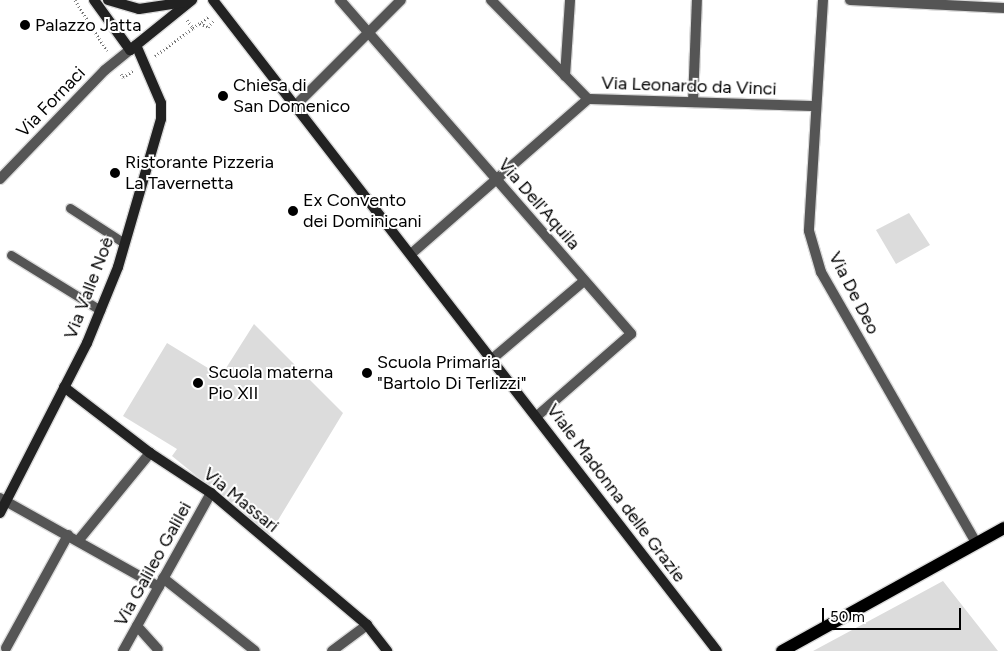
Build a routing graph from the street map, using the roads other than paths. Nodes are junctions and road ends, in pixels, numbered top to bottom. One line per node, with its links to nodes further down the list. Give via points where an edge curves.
1 (94, 0): 14 (street, Via Valle Noè)
2 (108, 0): 3 (street, via 139,8)
3 (192, 0): 14 (street)
4 (213, 0): 19 (street, Viale Madonna delle Grazie)
5 (340, 0): 13 (street, Via Dell'Aquila)
6 (401, 0): 13 (street)
7 (491, 0): 15 (street)
8 (570, 0): 15 (street)
9 (697, 0): 17 (street)
10 (823, 0): 18 (street, Via De Deo)
11 (850, 0): 12 (street)
12 (1004, 8)
13 (370, 32): 19 (street); 21 (street, Via Dell'Aquila)
14 (133, 48): 20 (street, Via Fornaci, via 105,70); 23 (street, Via Valle Noè, via 144,64 161,103 161,118)
15 (565, 76): 16 (street)
16 (588, 100): 17 (street, Via Leonardo da Vinci); 21 (street, Via Leonardo da Vinci)
17 (693, 102): 18 (street, Via Leonardo da Vinci)
18 (814, 106): 38 (street, Via De Deo, via 808,231 821,272)
19 (294, 107): 24 (street, Viale Madonna delle Grazie)
20 (0, 178)
21 (496, 178): 24 (street, Via Leonardo da Vinci); 26 (street, Via Dell'Aquila)
22 (70, 208): 23 (lane)
23 (124, 243): 27 (street, Via Valle Noè)
24 (411, 254): 28 (street, Viale Madonna delle Grazie)
25 (11, 255): 27 (lane)
26 (584, 281): 28 (street); 30 (street, Via Dell'Aquila, via 631,334)
27 (100, 310): 29 (street, Via Valle Noè)
28 (492, 359): 30 (street, Viale Madonna delle Grazie)
29 (64, 387): 31 (street, Via Massari); 33 (street, Via Valle Noè)
30 (536, 416): 48 (street, Viale Madonna delle Grazie)
31 (150, 453): 32 (street, Via Massari); 37 (street)
32 (210, 493): 39 (street, Via Galileo Galilei); 40 (street, Via Massari)
33 (3, 500): 34 (street, Via Valle Noè); 36 (street)
34 (0, 513)
35 (1004, 528): 38 (main road)
36 (68, 535): 37 (street); 42 (street)
37 (78, 541): 39 (street)
38 (976, 543): 49 (main road)
39 (161, 582): 41 (street, Via Galileo Galilei); 45 (street)
40 (367, 625): 46 (street); 47 (street, Via Massari)
41 (137, 626): 43 (street); 44 (street, Via Galileo Galilei)
42 (6, 648)
43 (158, 650)
44 (123, 651)
45 (256, 651)
46 (332, 651)
47 (387, 651)
48 (717, 651)
49 (782, 651)

